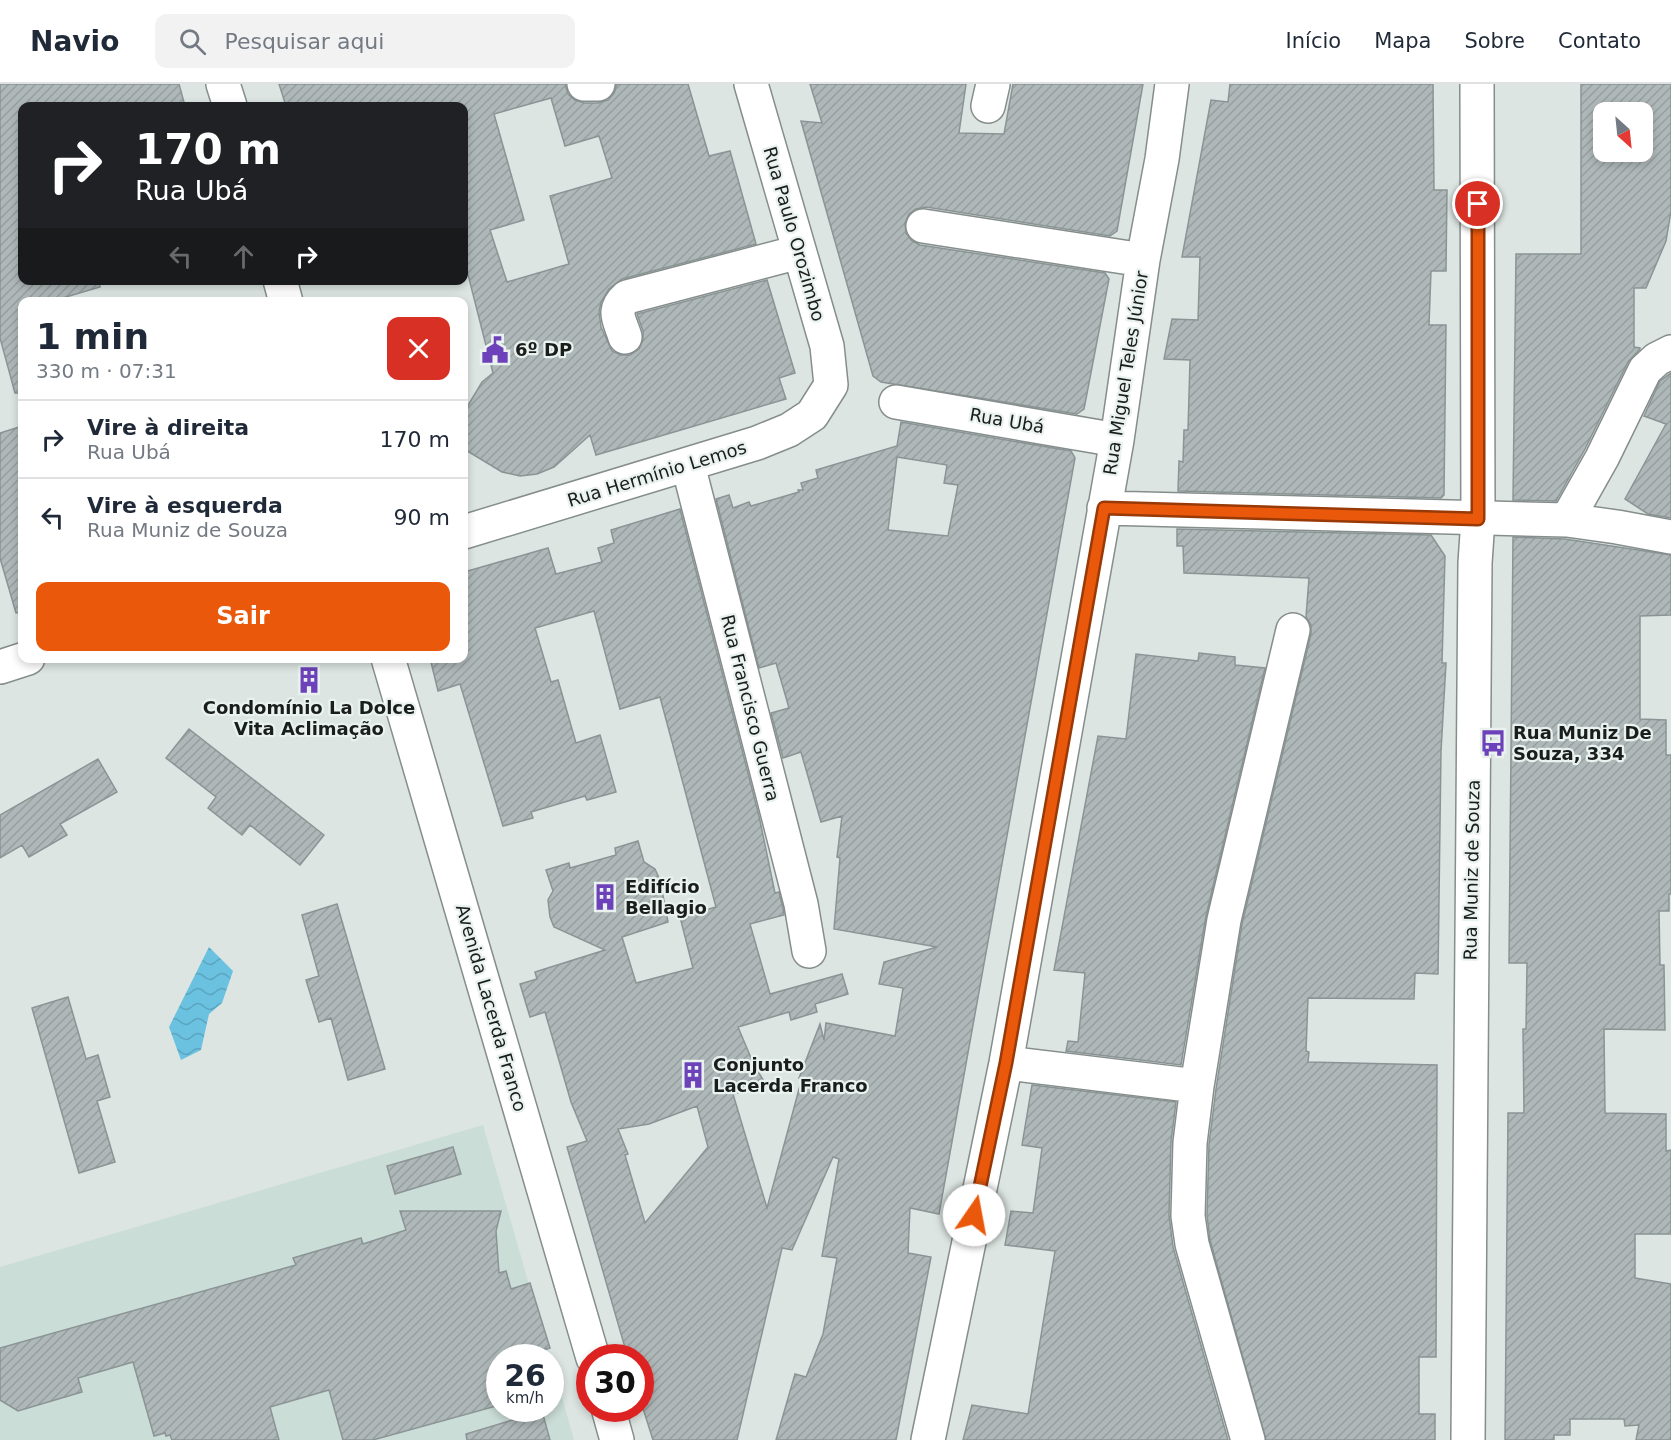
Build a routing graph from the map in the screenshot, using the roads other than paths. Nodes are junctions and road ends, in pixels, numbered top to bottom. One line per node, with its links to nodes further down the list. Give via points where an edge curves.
1 (223, 84): 7 (street)
2 (584, 84): 3 (street)
3 (598, 84)
4 (751, 84): 9 (street, Rua Paulo Orozimbo)
5 (1172, 84): 10 (street, Rua Miguel Teles Júnior)
6 (1477, 84): 18 (street, Rua Muniz de Souza)
7 (229, 102)
8 (923, 226): 10 (street)
9 (799, 252): 11 (street, via 627,297 618,304 617,312); 13 (street, Rua Paulo Orozimbo, via 827,346)
10 (1143, 260): 15 (street, Rua Miguel Teles Júnior)
11 (626, 337)
12 (1671, 352): 19 (street, via 1645,370)
13 (831, 385): 16 (street, Rua Hermínio Lemos, via 812,416 789,430)
14 (896, 402): 15 (street, Rua Ubá)
15 (1117, 440): 17 (street, Rua Miguel Teles Júnior)
16 (688, 465): 20 (street, Rua Hermínio Lemos); 26 (street, Rua Francisco Guerra)
17 (1104, 508): 18 (street); 27 (street, Rua Miguel Teles Júnior)
18 (1478, 519): 19 (street); 34 (street, Rua Muniz de Souza)
19 (1566, 520): 21 (street)
20 (468, 531)
21 (1671, 537)
22 (1293, 630): 28 (street, via 1224,920)
23 (18, 661): 25 (street)
24 (389, 663): 29 (street, Avenida Lacerda Franco)
25 (0, 667)
26 (810, 951)
27 (1006, 1063): 28 (street); 32 (street, Rua Miguel Teles Júnior)
28 (1197, 1086): 33 (street, via 1190,1143 1188,1216 1192,1244)
29 (589, 1344)
30 (612, 1422): 31 (street)
31 (617, 1440)
32 (928, 1440)
33 (1248, 1440)
34 (1468, 1440)

